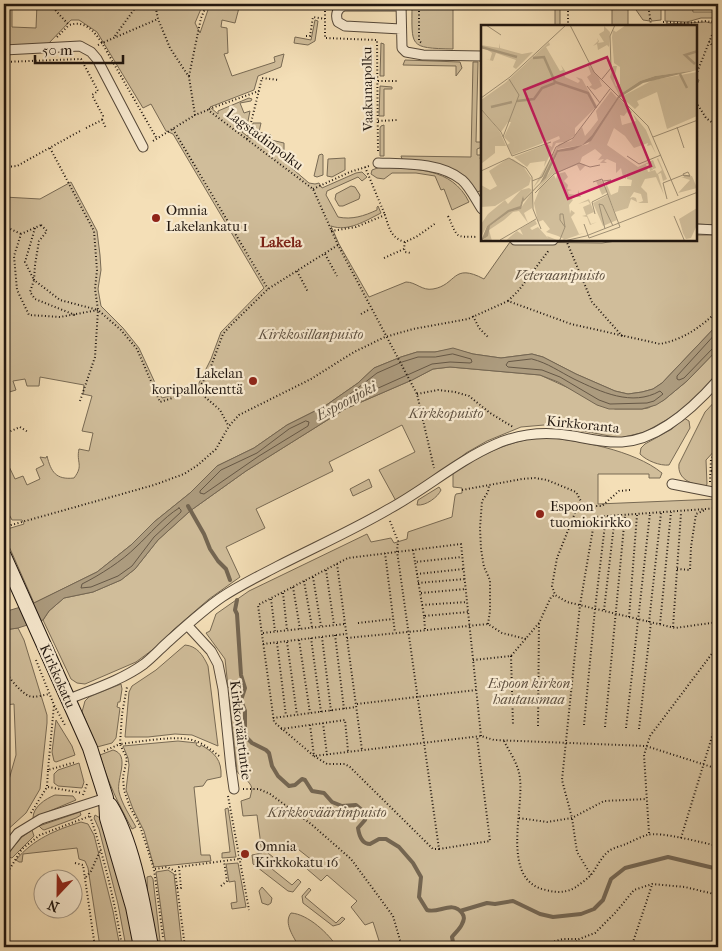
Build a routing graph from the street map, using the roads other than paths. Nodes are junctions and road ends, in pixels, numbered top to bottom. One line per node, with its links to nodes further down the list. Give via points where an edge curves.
1 (401, 5): 2 (street); 2 (street, via 344,6 336,16 338,22 345,26)
2 (401, 29): 4 (street, via 402,48 406,52)
3 (4, 50): 5 (street, via 80,46 91,52)
4 (481, 56)
5 (143, 147)
6 (378, 164): 7 (street, via 430,166 449,173 466,184)
7 (481, 207)
8 (697, 229): 9 (street)
9 (718, 230)
10 (525, 241): 11 (street)
11 (551, 244)
12 (718, 380): 16 (street, Kirkkoranta, via 681,416 638,438 622,442 596,441 548,432 522,435 496,444 467,458 389,510 251,580 221,598)
13 (672, 484): 14 (street)
14 (718, 493)
15 (4, 556): 17 (main road, Kirkkokatu)
16 (187, 625): 17 (street, via 144,664 112,682); 18 (street, Kirkkoväärtintie, via 211,651 218,664)
17 (69, 699): 19 (main road, Kirkkokatu, via 90,748)
18 (231, 792)
19 (106, 798): 20 (street, via 41,819 18,833); 21 (main road, Kirkkokatu, via 107,818); 22 (main road, Kirkkokatu, via 125,839)
20 (4, 851)
21 (141, 947)
22 (151, 947)

